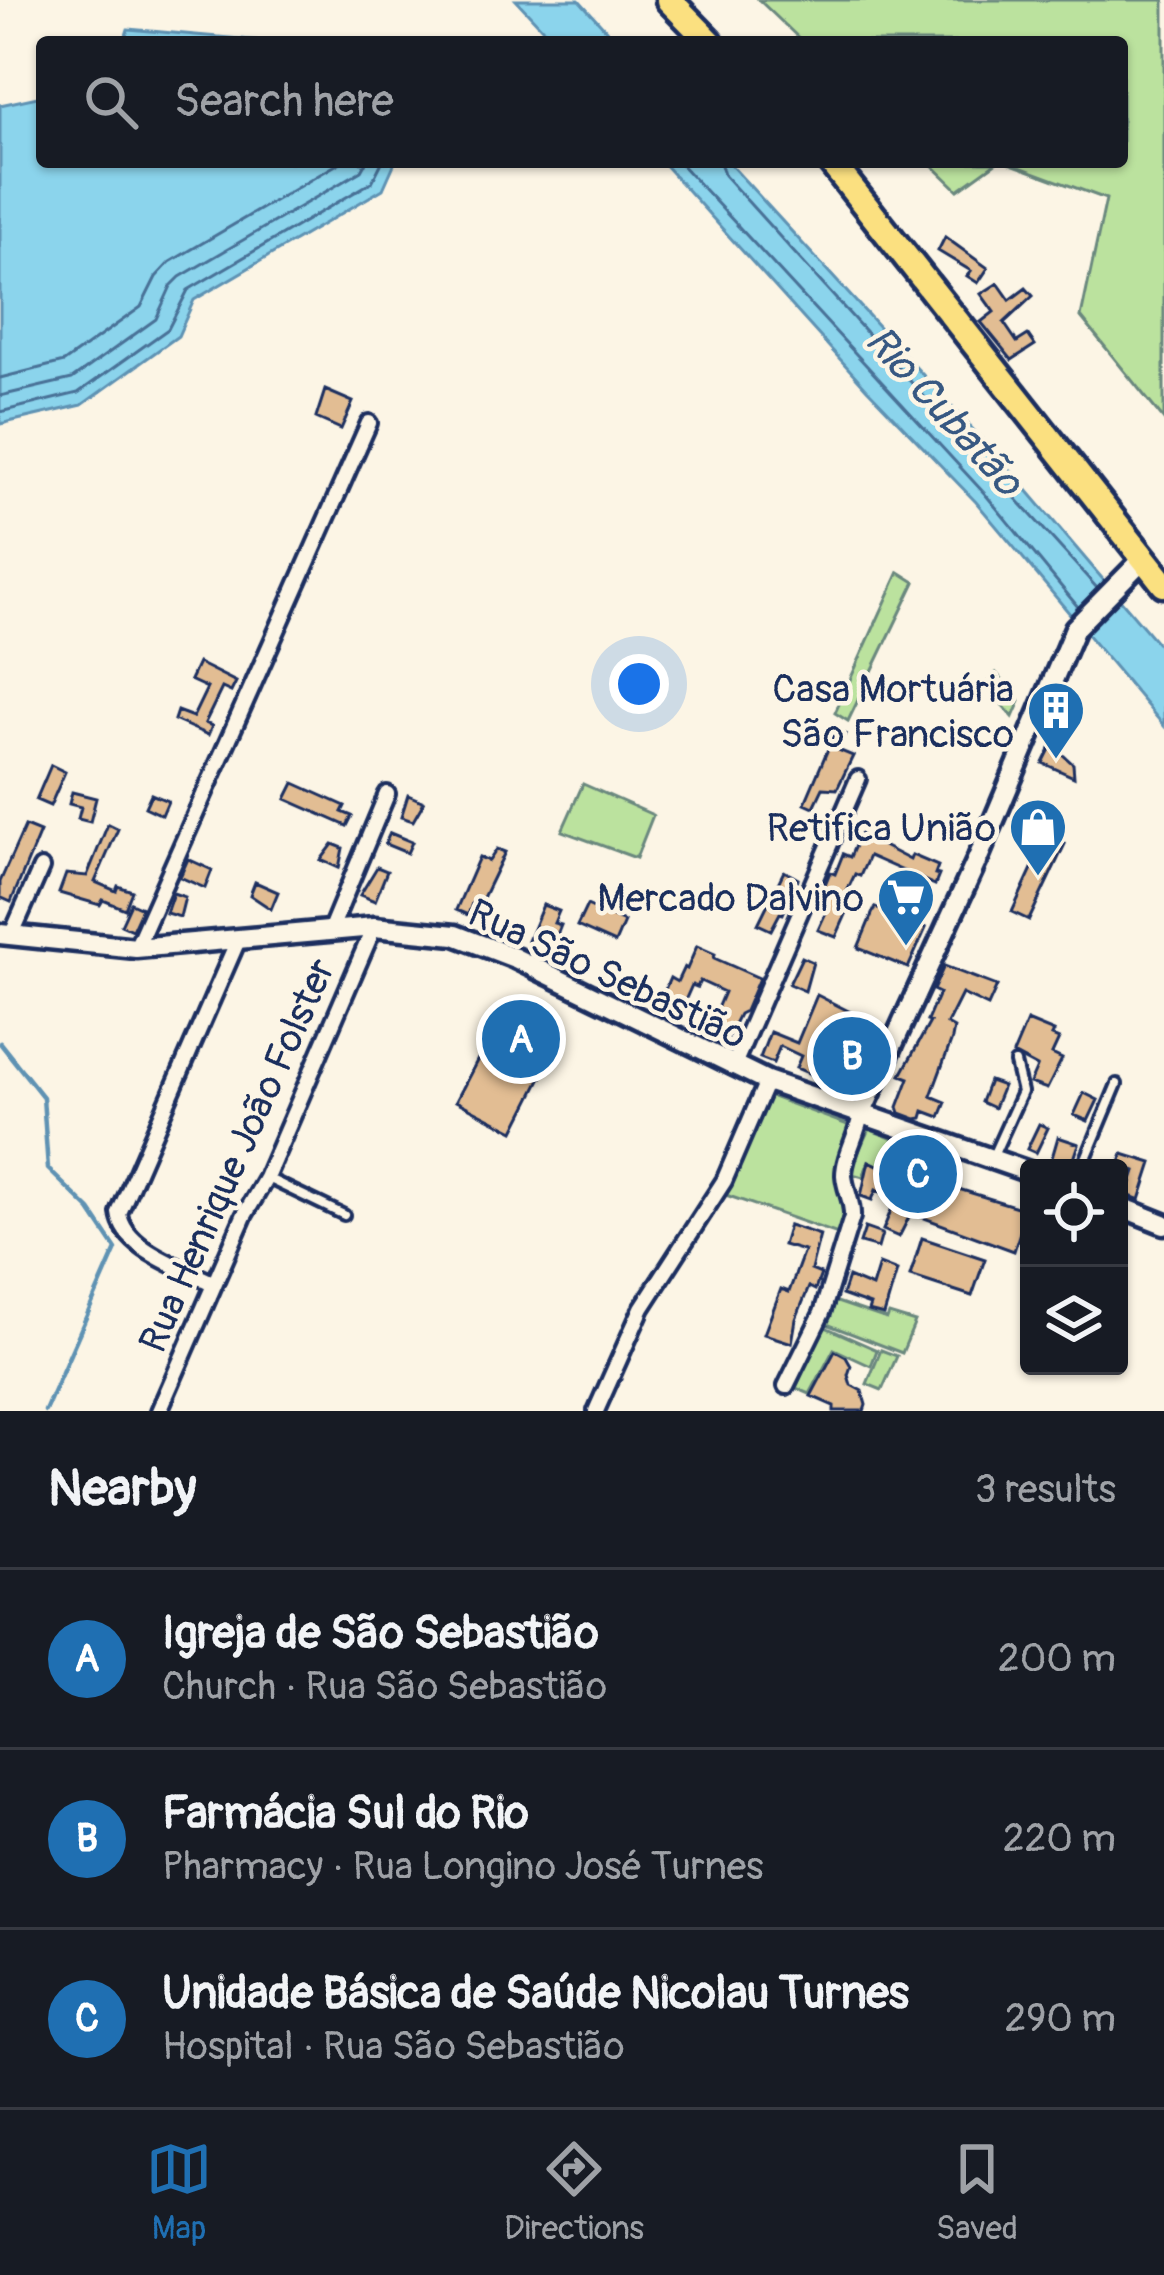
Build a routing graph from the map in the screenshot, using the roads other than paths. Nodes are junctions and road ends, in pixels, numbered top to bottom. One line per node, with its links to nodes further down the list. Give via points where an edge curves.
1 (669, 0): 2 (highway)
2 (704, 36)
3 (835, 168): 5 (highway)
4 (369, 423): 14 (street)
5 (1134, 568): 6 (highway); 19 (main road, via 1075,628)
6 (1164, 584)
7 (858, 779): 16 (street)
8 (387, 794): 11 (street)
9 (40, 868): 12 (street)
10 (374, 927): 11 (main road, Rua São Sebastião); 16 (main road, Rua São Sebastião, via 494,948); 23 (street, Rua Henrique João Folster)
11 (330, 931): 13 (main road, Rua São Sebastião)
12 (5, 935): 14 (main road, Rua São Sebastião)
13 (238, 940): 14 (main road, Rua São Sebastião); 27 (street, via 119,1213 132,1240)
14 (136, 948)
15 (1015, 1063): 21 (lane, via 1022,1092)
16 (733, 1066): 17 (main road, Rua São Sebastião)
17 (767, 1082): 19 (main road, Rua São Sebastião); 30 (street, via 724,1181 643,1308)
18 (1117, 1084): 20 (lane)
19 (861, 1114): 21 (main road, Rua São Sebastião); 28 (street, via 844,1171 851,1217 822,1312)
20 (1086, 1159)
21 (992, 1160): 22 (main road, Rua São Sebastião)
22 (1020, 1169)
23 (266, 1178): 25 (lane); 27 (street, Rua Henrique João Folster)
24 (1128, 1210): 26 (main road)
25 (344, 1215)
26 (1164, 1224)
27 (214, 1284): 29 (street, Rua Henrique João Folster)
28 (786, 1386)
29 (159, 1411)
30 (596, 1411)

